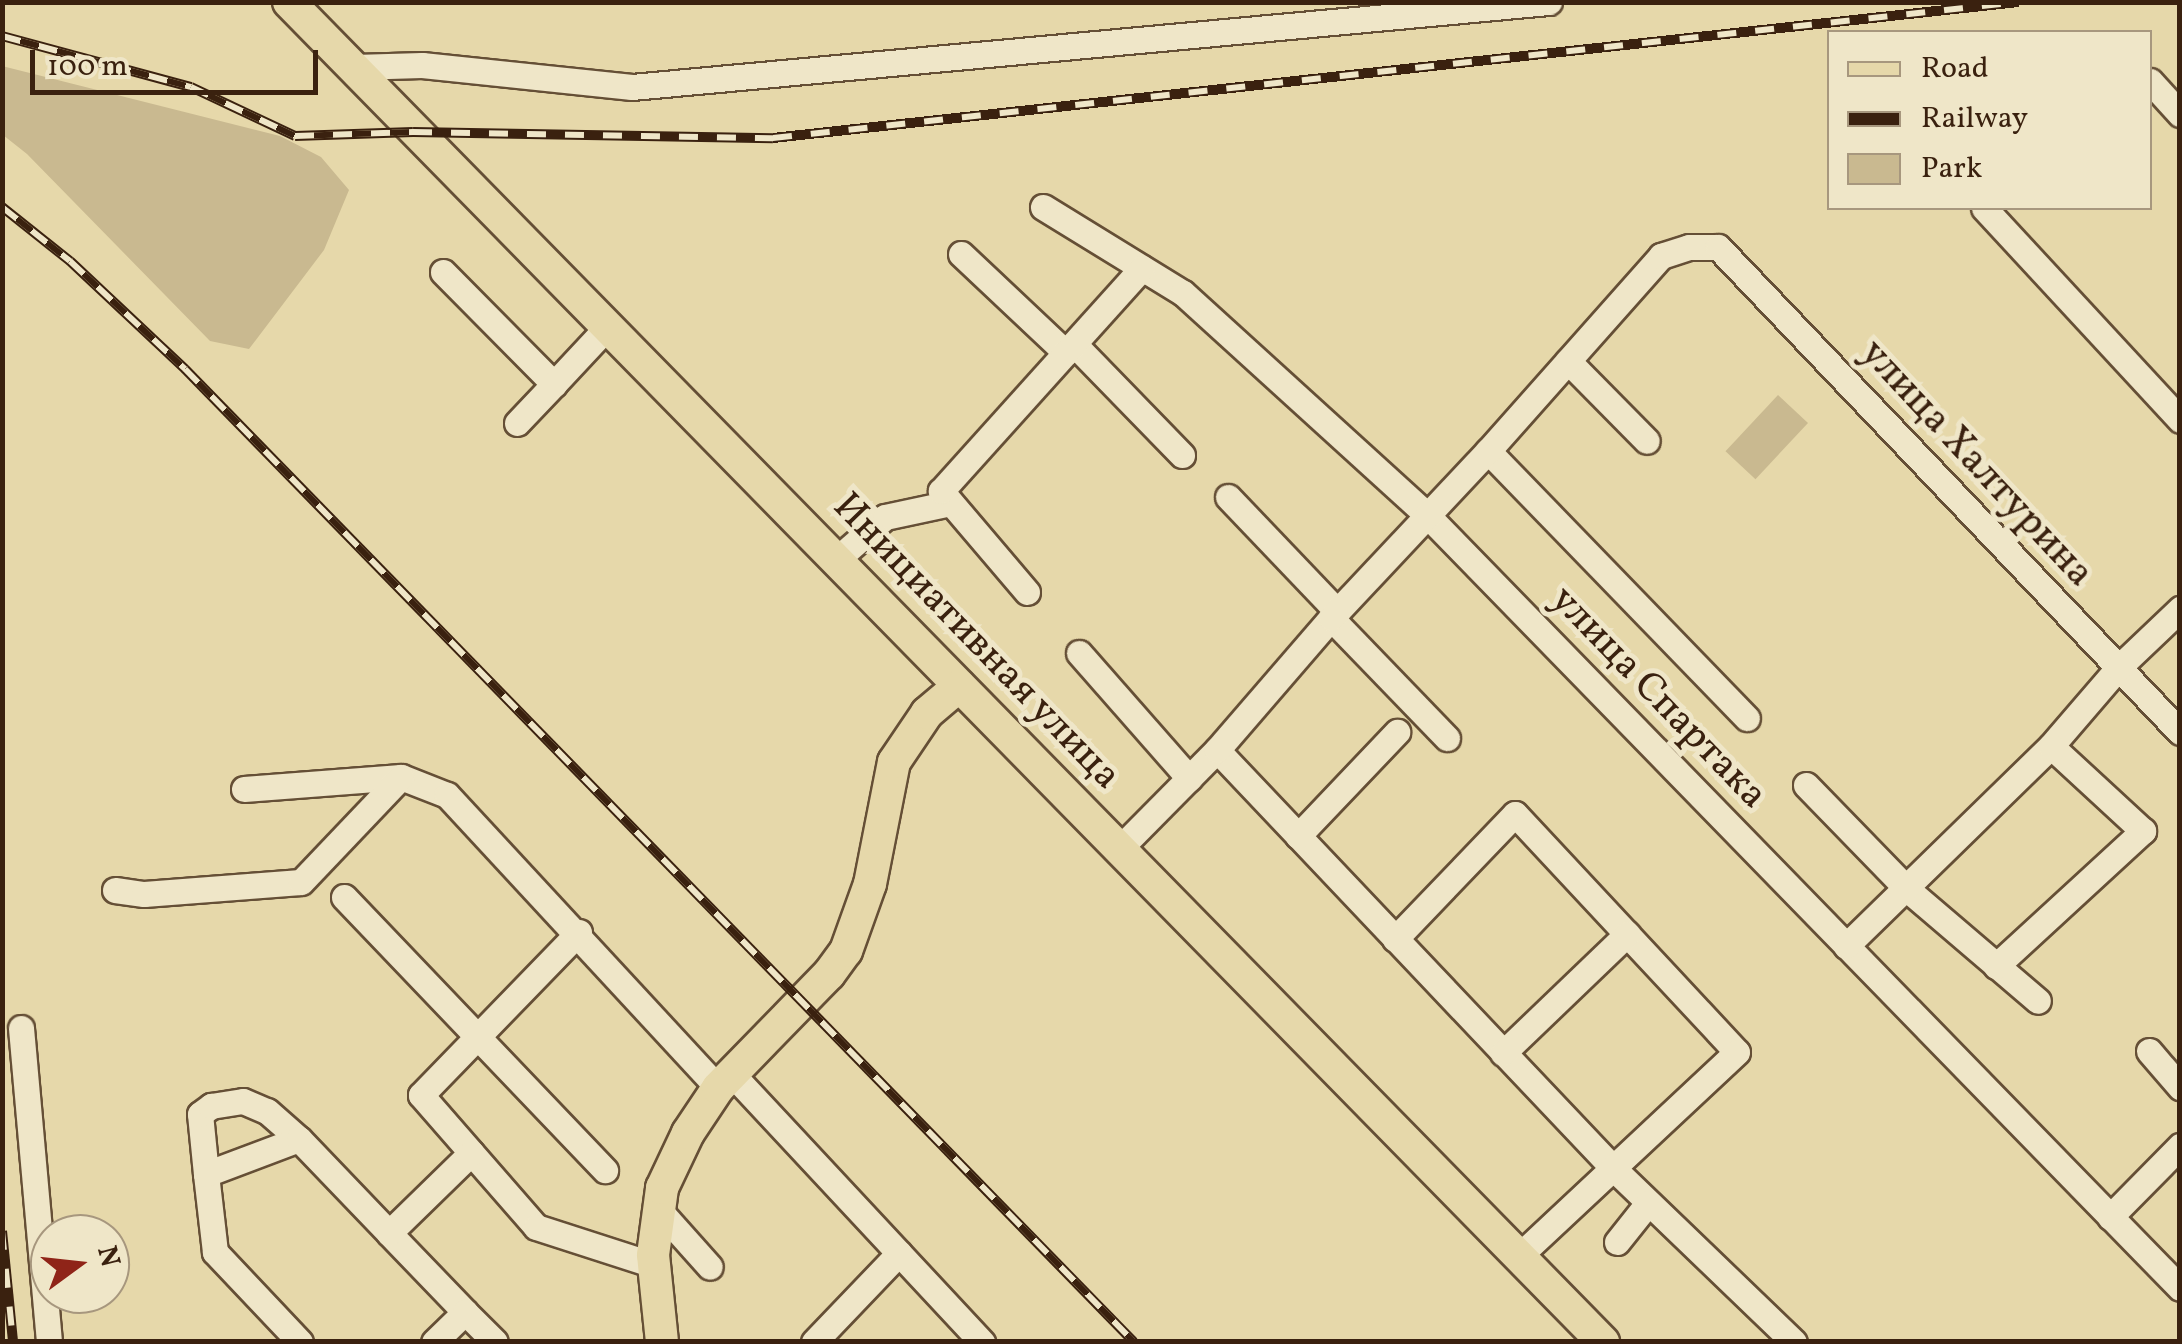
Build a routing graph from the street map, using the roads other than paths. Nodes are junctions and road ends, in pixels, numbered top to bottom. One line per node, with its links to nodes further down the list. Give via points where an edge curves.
1 (289, 2): 3 (main road, Инициативная улица)
2 (1550, 2): 3 (street, via 632,87 422,65)
3 (354, 66): 11 (main road, Инициативная улица)
4 (2152, 83): 5 (street)
5 (2180, 114)
6 (1042, 207): 9 (street, улица Спартака)
7 (1986, 210): 15 (street)
8 (960, 254): 12 (street)
9 (1142, 268): 12 (street); 22 (street, улица Спартака, via 1183,294)
10 (443, 272): 14 (street)
11 (608, 326): 14 (street); 23 (main road, Инициативная улица)
12 (1070, 349): 19 (street); 21 (street, via 941,491)
13 (1568, 361): 17 (street); 18 (street); 28 (street, улица Халтурина, via 1662,256 1718,247)
14 (554, 384): 16 (street)
15 (2180, 420)
16 (517, 423)
17 (1648, 441)
18 (1488, 451): 22 (street); 30 (street)
19 (1182, 455)
20 (1228, 497): 26 (street)
21 (951, 503): 23 (street, via 885,518); 24 (street)
22 (1427, 515): 26 (street); 48 (street, улица Спартака)
23 (836, 560): 29 (main road, Инициативная улица)
24 (1027, 592)
25 (2180, 609): 28 (street)
26 (1334, 614): 33 (street); 35 (street)
27 (1079, 654): 37 (street)
28 (2118, 668): 32 (street, улица Халтурина); 34 (street)
29 (960, 686): 41 (main road, Инициативная улица); 55 (main road, via 927,712 894,762 870,884 846,951)
30 (1746, 718)
31 (1398, 732): 40 (street)
32 (2180, 732)
33 (1446, 738)
34 (2051, 746): 42 (street); 49 (street, via 2143,831)
35 (1216, 750): 37 (street); 40 (street)
36 (401, 777): 39 (street); 43 (street, via 301,882 144,894); 45 (street, via 448,796)
37 (1189, 778): 41 (street)
38 (1806, 784): 42 (street)
39 (244, 789)
40 (1298, 836): 47 (street)
41 (1119, 850): 69 (main road, Инициативная улица)
42 (1907, 889): 48 (street); 49 (street)
43 (115, 890)
44 (344, 897): 52 (street)
45 (579, 932): 52 (street); 55 (street)
46 (1627, 934): 47 (street, via 1515,814); 54 (street); 60 (street, via 1737,1052)
47 (1395, 939): 54 (street)
48 (1846, 946): 65 (street, улица Спартака)
49 (1996, 966): 50 (street)
50 (2038, 1001)
51 (21, 1028): 74 (street)
52 (478, 1037): 59 (street, via 420,1095); 61 (street)
53 (2149, 1051): 56 (street)
54 (1504, 1053): 60 (street)
55 (725, 1081): 64 (main road, via 688,1133); 68 (street)
56 (2180, 1087)
57 (300, 1140): 62 (street); 62 (street, via 243,1100 211,1106 200,1114); 66 (street)
58 (2180, 1146): 65 (street)
59 (471, 1153): 66 (street); 70 (street, via 536,1227)
60 (1613, 1168): 63 (street); 69 (street)
61 (605, 1170)
62 (206, 1174): 75 (street, via 214,1252)
63 (1648, 1202): 67 (street); 82 (street)
64 (659, 1210): 70 (main road); 71 (street)
65 (2110, 1217): 72 (street, улица Спартака)
66 (389, 1234): 73 (street)
67 (1617, 1242)
68 (899, 1253): 79 (street); 80 (street)
69 (1520, 1255): 81 (main road, Инициативная улица)
70 (654, 1264): 78 (main road)
71 (710, 1268)
72 (2180, 1288)
73 (465, 1312): 76 (street); 77 (street)
74 (49, 1342)
75 (300, 1342)
76 (434, 1342)
77 (495, 1342)
78 (662, 1342)
79 (814, 1342)
80 (982, 1342)
81 (1604, 1342)
82 (1794, 1342)

